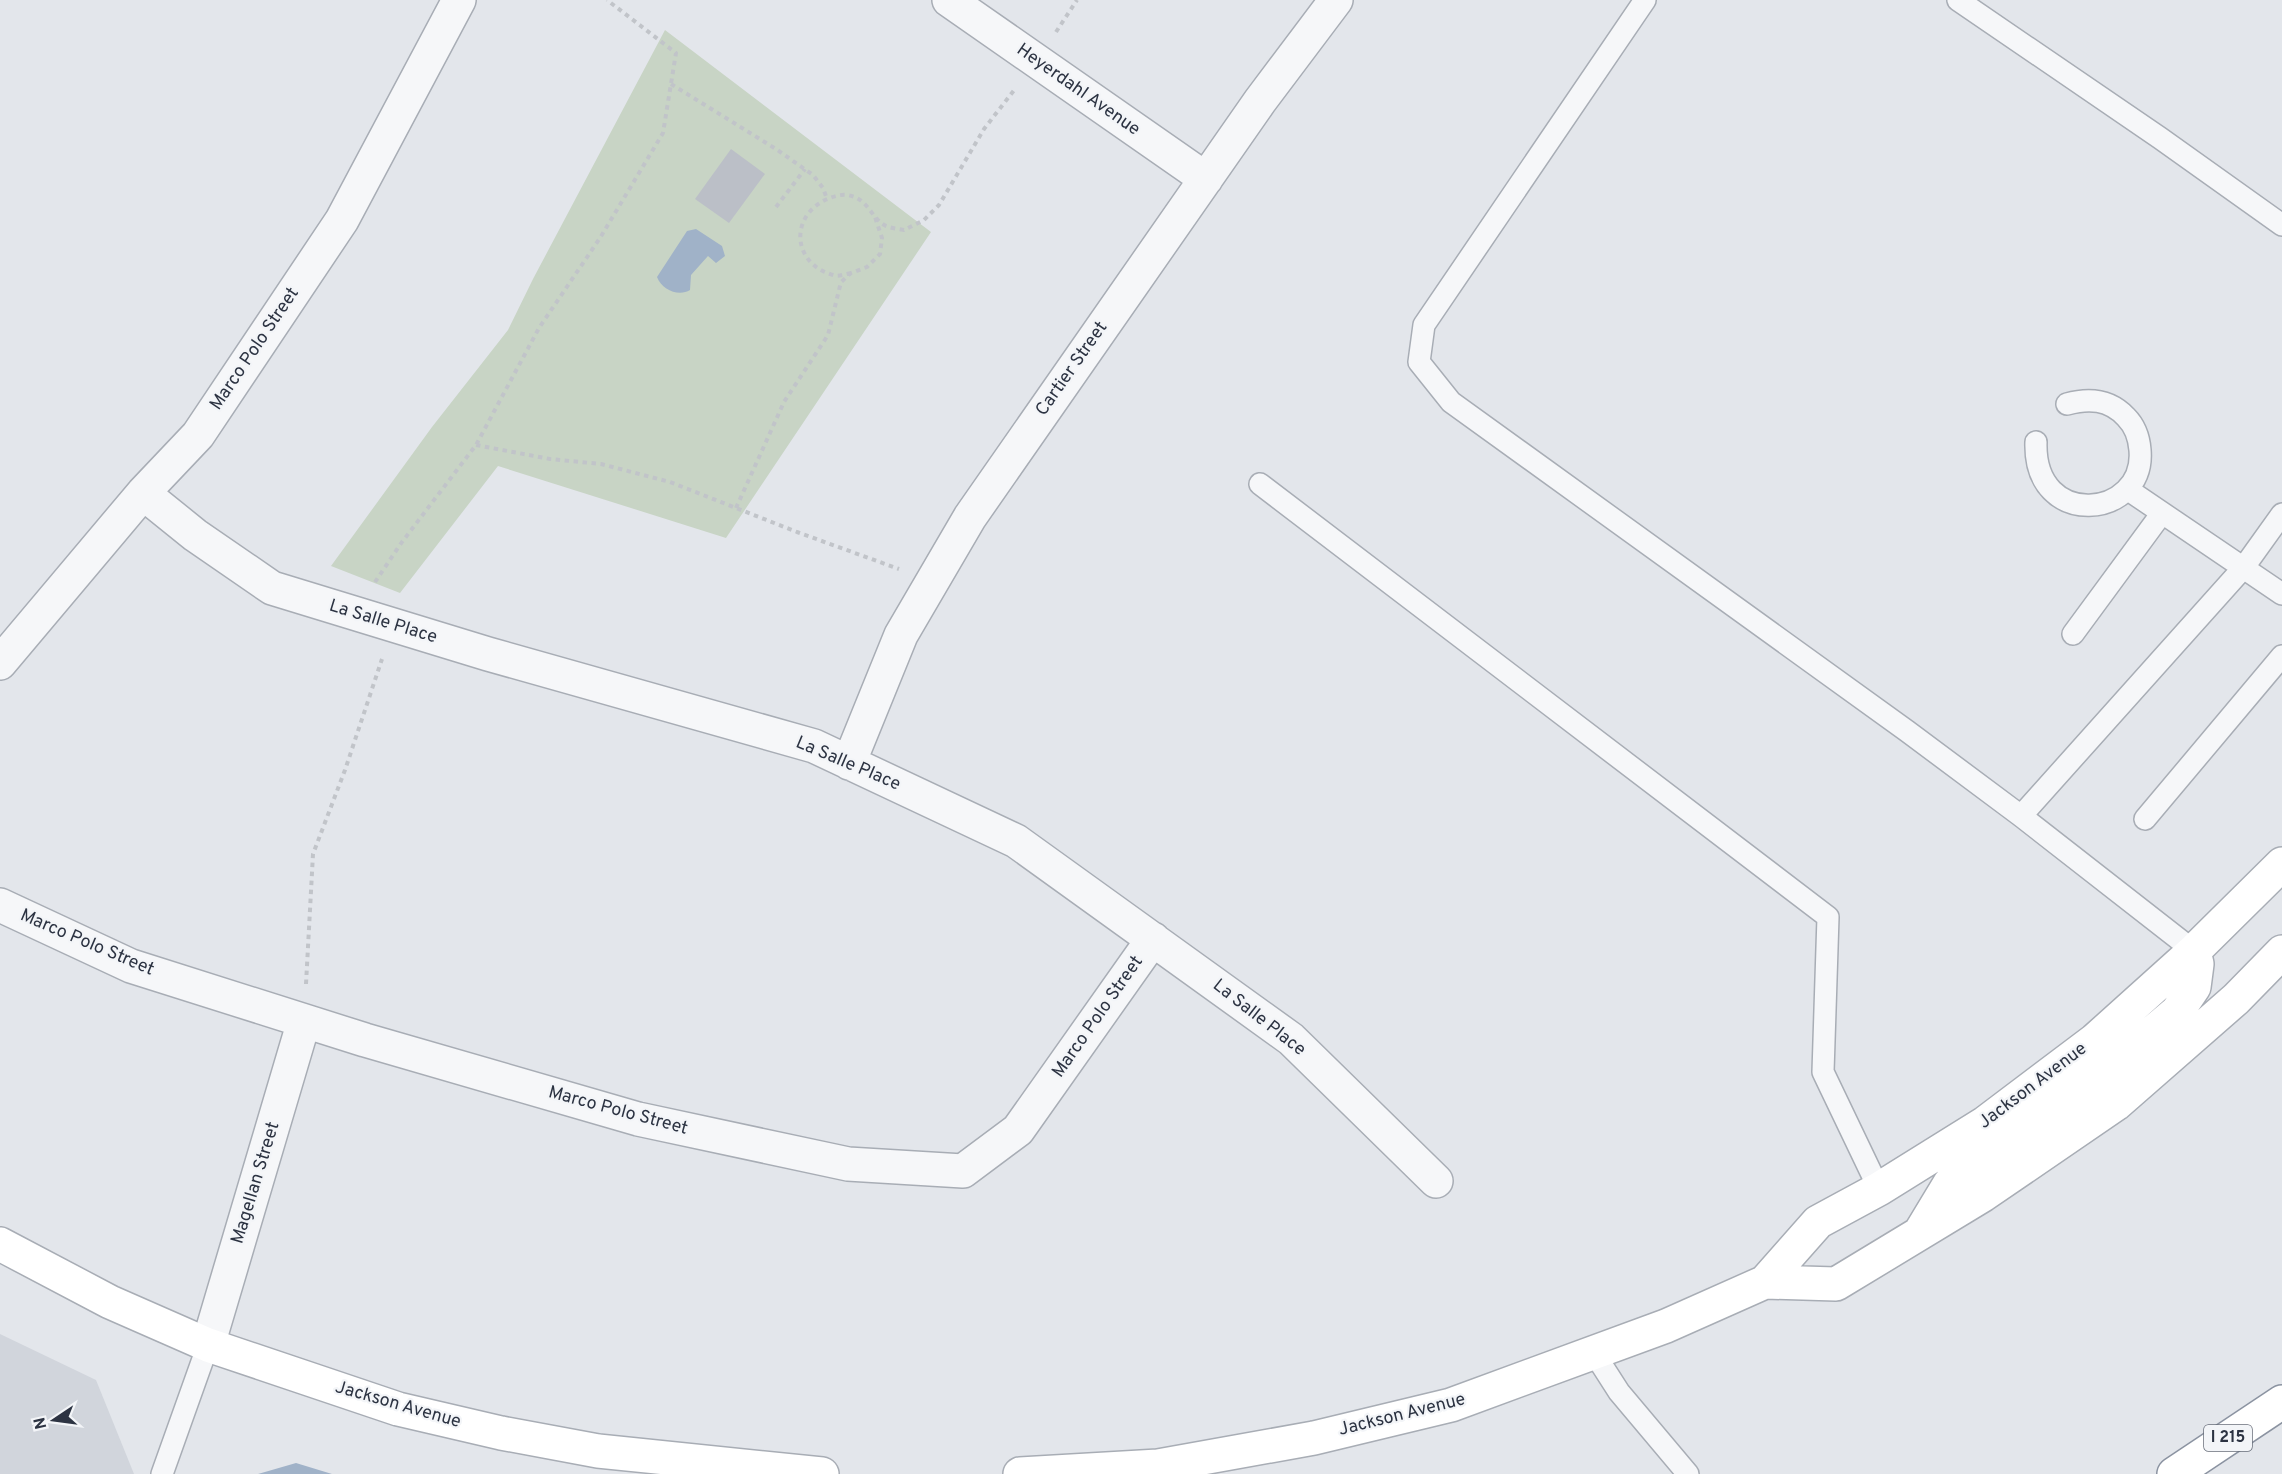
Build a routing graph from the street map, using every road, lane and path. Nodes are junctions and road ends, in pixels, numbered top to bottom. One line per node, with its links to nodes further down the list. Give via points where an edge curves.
1 (459, 0): 22 (street, Marco Polo Street, via 342,220 198,435)
2 (607, 0): 9 (path, via 675,53)
3 (950, 0): 8 (street, Heyerdahl Avenue)
4 (1077, 0): 8 (path)
5 (1336, 0): 11 (street, Cartier Street)
6 (1645, 0): 35 (lane, via 1424,325 1419,362 1451,402)
7 (1958, 0): 15 (lane)
8 (1036, 61): 11 (street, Heyerdahl Avenue); 14 (path, via 984,129 939,205 924,220 904,230 885,226)
9 (671, 84): 10 (path); 19 (path, via 663,133 600,238 539,328)
10 (805, 169): 12 (path, via 824,188); 13 (path)
11 (1206, 179): 27 (street, Cartier Street, via 969,517)
12 (827, 199): 14 (path, via 847,195 864,201); 16 (path, via 807,213 799,239 810,262 821,270 834,276)
13 (776, 207)
14 (874, 214): 16 (path, via 882,238 880,254 867,267)
15 (2282, 225)
16 (851, 273): 23 (path, via 841,282 828,335 784,402)
17 (2067, 404): 21 (lane, via 2084,400 2102,402 2131,423 2139,439 2141,457 2137,474)
18 (2036, 442): 21 (lane, via 2040,476 2064,500 2097,505 2113,500)
19 (476, 445): 23 (path, via 601,464 670,482); 29 (path)
20 (1260, 484): 44 (lane, via 1828,917 1823,1072)
21 (2127, 489): 24 (lane)
22 (143, 493): 29 (street, La Salle Place, via 272,588); 33 (street, Marco Polo Street)
23 (736, 508): 27 (path)
24 (2162, 513): 26 (lane); 31 (lane)
25 (2282, 514): 26 (lane)
26 (2244, 567): 28 (lane); 35 (lane)
27 (933, 581): 34 (street, Cartier Street, via 901,635)
28 (2282, 594)
29 (354, 613): 30 (street, La Salle Place)
30 (393, 625): 34 (street, La Salle Place, via 814,746); 42 (path, via 313,854)
31 (2073, 634)
32 (2282, 656): 36 (lane)
33 (0, 663)
34 (849, 763): 39 (street, La Salle Place, via 1016,841)
35 (2021, 816): 40 (lane)
36 (2145, 819)
37 (2282, 864): 40 (main road, Jackson Avenue)
38 (0, 905): 42 (street, Marco Polo Street, via 131,966)
39 (1153, 939): 42 (street, Marco Polo Street, via 1018,1130 963,1171 848,1164 638,1119); 43 (street, La Salle Place, via 1291,1039)
40 (2194, 951): 44 (main road, Jackson Avenue, via 2095,1040 1985,1123); 45 (main road, via 2194,987 2177,1012 2003,1149 1950,1182)
41 (2282, 952): 45 (main road, Jackson Avenue, via 2236,999 2116,1104)
42 (304, 1021): 48 (street, Magellan Street)
43 (1436, 1181)
44 (1879, 1189): 47 (main road, Jackson Avenue, via 1818,1222)
45 (1918, 1235): 47 (main road, Jackson Avenue, via 1836,1284)
46 (0, 1244): 48 (main road, Jackson Avenue, via 110,1302)
47 (1765, 1282): 49 (main road, Jackson Avenue)
48 (208, 1345): 51 (lane); 52 (main road, Jackson Avenue, via 399,1409 501,1433 598,1451)
49 (1594, 1353): 53 (main road, Jackson Avenue, via 1451,1405 1314,1438 1158,1466); 54 (lane, via 1619,1392)
50 (2282, 1402): 55 (main road, I 215)
51 (162, 1474)
52 (822, 1474)
53 (1020, 1474)
54 (1688, 1474)
55 (2174, 1474)

